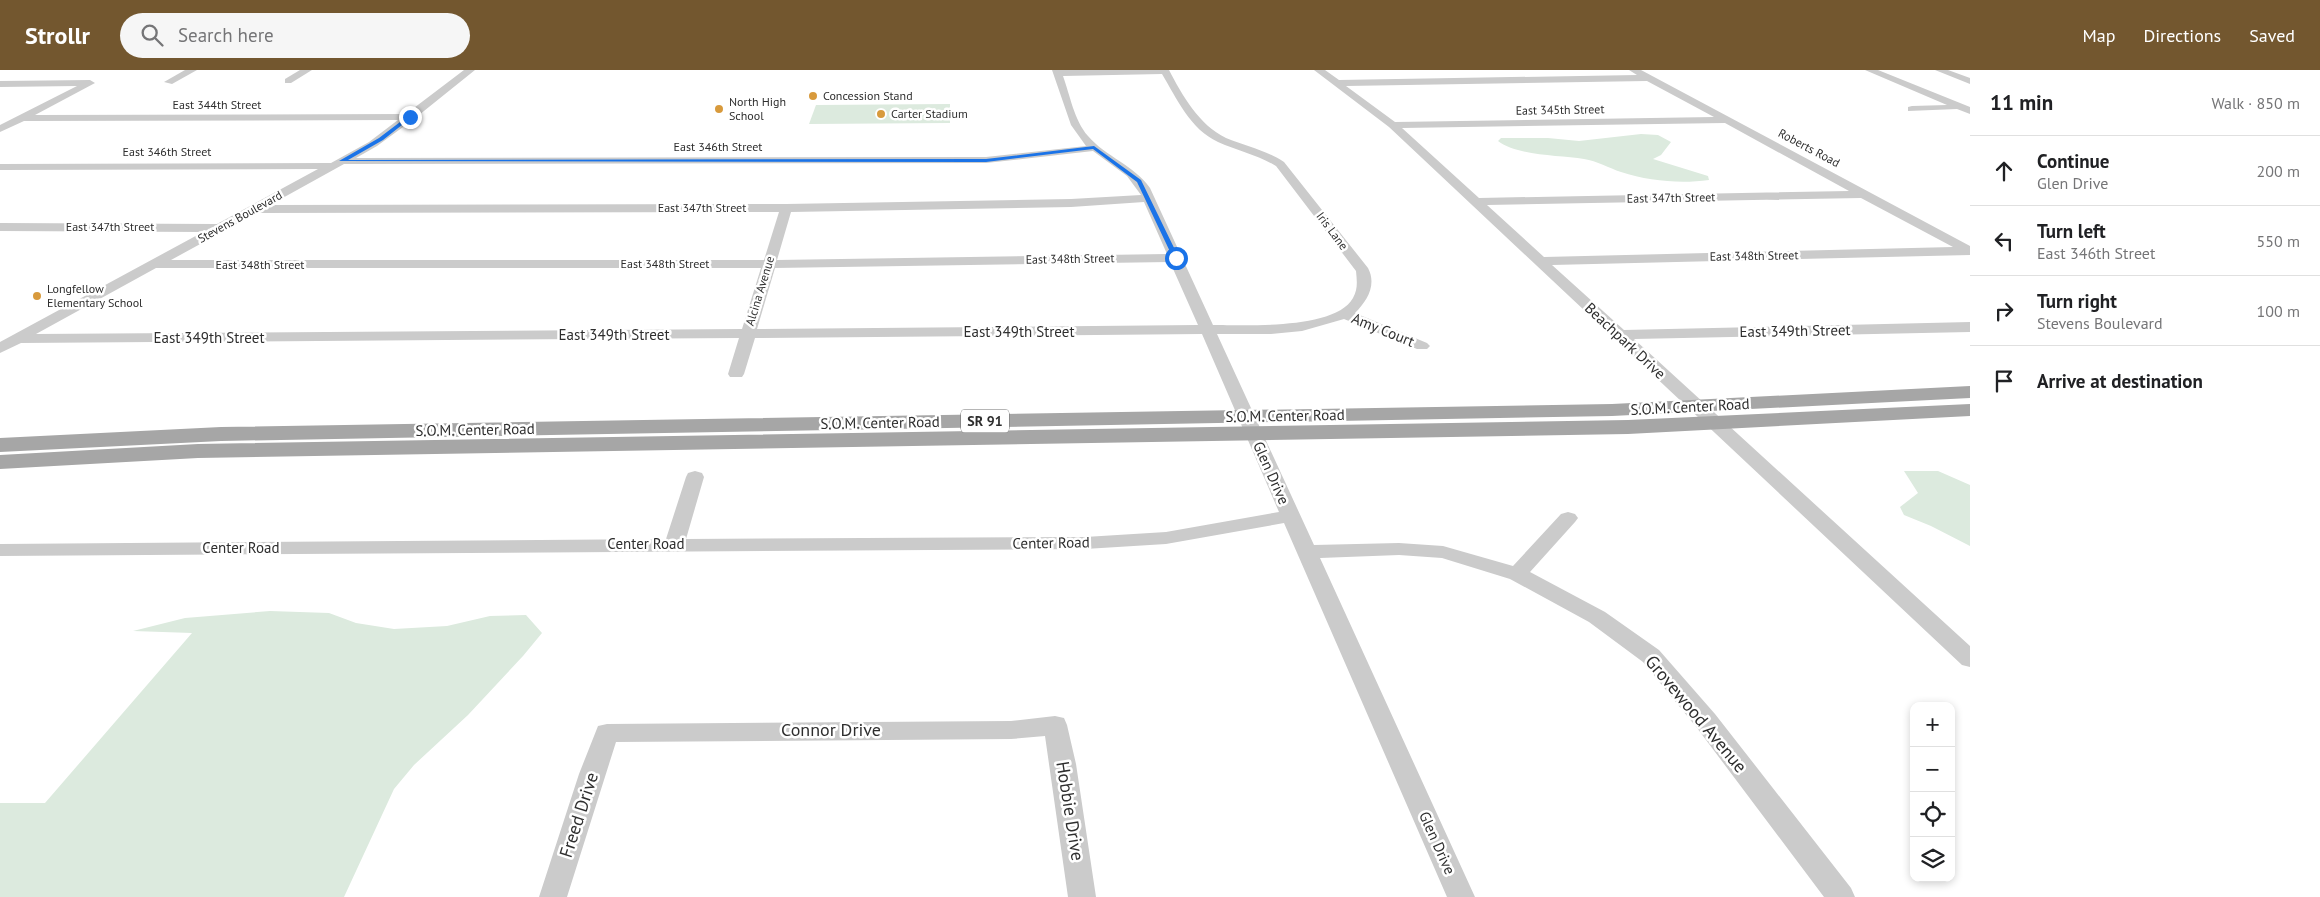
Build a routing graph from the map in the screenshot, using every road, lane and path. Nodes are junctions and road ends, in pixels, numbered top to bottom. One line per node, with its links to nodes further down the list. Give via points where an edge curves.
1 (192, 70): 13 (street)
2 (307, 70): 11 (street)
3 (470, 70): 21 (street, Stevens Boulevard)
4 (1165, 70): 9 (street); 40 (street, Iris Lane, via 1202,128 1280,164 1363,271 1364,294)
5 (1319, 70): 15 (street, Beachpark Drive)
6 (1634, 70): 10 (street, Roberts Road)
7 (1870, 70): 18 (street)
8 (1940, 70): 12 (street)
9 (1057, 71): 25 (street, Glen Drive, via 1079,130)
10 (1649, 78): 15 (street); 22 (street, Roberts Road)
11 (288, 81)
12 (1970, 81)
13 (169, 82)
14 (90, 83): 16 (street); 20 (street)
15 (1336, 83): 23 (street, Beachpark Drive)
16 (0, 84)
17 (1912, 109): 18 (street)
18 (1966, 110)
19 (0, 115): 20 (street, East 344th Street)
20 (27, 116): 21 (street, East 344th Street); 24 (street)
21 (410, 117): 26 (street, Stevens Boulevard, via 381,139)
22 (1727, 120): 23 (street, East 345th Street); 28 (street, Roberts Road)
23 (1393, 126): 30 (street, Beachpark Drive)
24 (0, 129)
25 (1094, 148): 26 (street, East 346th Street, via 986,160); 29 (street, Glen Drive, via 1135,176)
26 (338, 163): 27 (street, East 346th Street); 32 (street, Stevens Boulevard)
27 (0, 167)
28 (1864, 194): 30 (street, East 347th Street); 35 (street, Roberts Road)
29 (1148, 198): 31 (street, East 347th Street, via 1072,203); 36 (street, Glen Drive)
30 (1476, 202): 37 (street, Beachpark Drive)
31 (786, 208): 32 (street, East 347th Street); 39 (street, Alcina Avenue)
32 (255, 209): 34 (street, Stevens Boulevard)
33 (0, 227): 34 (street, East 347th Street)
34 (220, 228): 38 (street, Stevens Boulevard)
35 (1970, 251): 37 (street, East 348th Street)
36 (1176, 258): 39 (street, East 348th Street); 42 (street, Glen Drive)
37 (1539, 261): 44 (street, Beachpark Drive)
38 (154, 264): 39 (street, East 348th Street); 45 (street, Stevens Boulevard)
39 (768, 264): 43 (street, Alcina Avenue)
40 (1344, 314): 42 (street, Iris Lane, via 1297,327); 46 (street, Amy Court)
41 (1970, 327): 44 (street, East 349th Street)
42 (1209, 330): 43 (street, East 349th Street); 53 (street, Glen Drive)
43 (747, 334): 45 (street, East 349th Street); 48 (street, Alcina Avenue)
44 (1620, 335): 50 (street, Beachpark Drive)
45 (20, 338): 47 (street, Stevens Boulevard)
46 (1422, 346)
47 (0, 348)
48 (736, 374)
49 (1970, 392): 50 (main road, S.O.M. Center Road / SR 91)
50 (1694, 406): 52 (street, Beachpark Drive); 53 (main road, S.O.M. Center Road / SR 91)
51 (1970, 410): 52 (main road, S.O.M. Center Road / SR 91)
52 (1713, 423): 53 (main road, S.O.M. Center Road / SR 91, via 1628,427); 63 (street, Beachpark Drive)
53 (1250, 425): 54 (main road, S.O.M. Center Road / SR 91, via 221,434); 55 (main road, S.O.M. Center Road / SR 91, via 198,451); 57 (street, Glen Drive)
54 (0, 445)
55 (0, 462)
56 (695, 476): 59 (street)
57 (1290, 516): 59 (street, Center Road, via 1166,538 1085,543); 61 (street, Glen Drive)
58 (1568, 518): 62 (street)
59 (675, 544): 60 (street, Center Road)
60 (0, 550)
61 (1308, 552): 62 (street, Grovewood Avenue, via 1398,549 1443,552); 68 (street, Glen Drive)
62 (1517, 574): 69 (street, Grovewood Avenue, via 1597,617 1651,656 1706,721)
63 (1970, 659)
64 (1056, 726): 65 (street, Connor Drive, via 1011,730); 67 (street, Hobbie Drive)
65 (607, 733): 66 (street, Freed Drive)
66 (553, 897)
67 (1082, 897)
68 (1462, 897)
69 (1840, 897)

